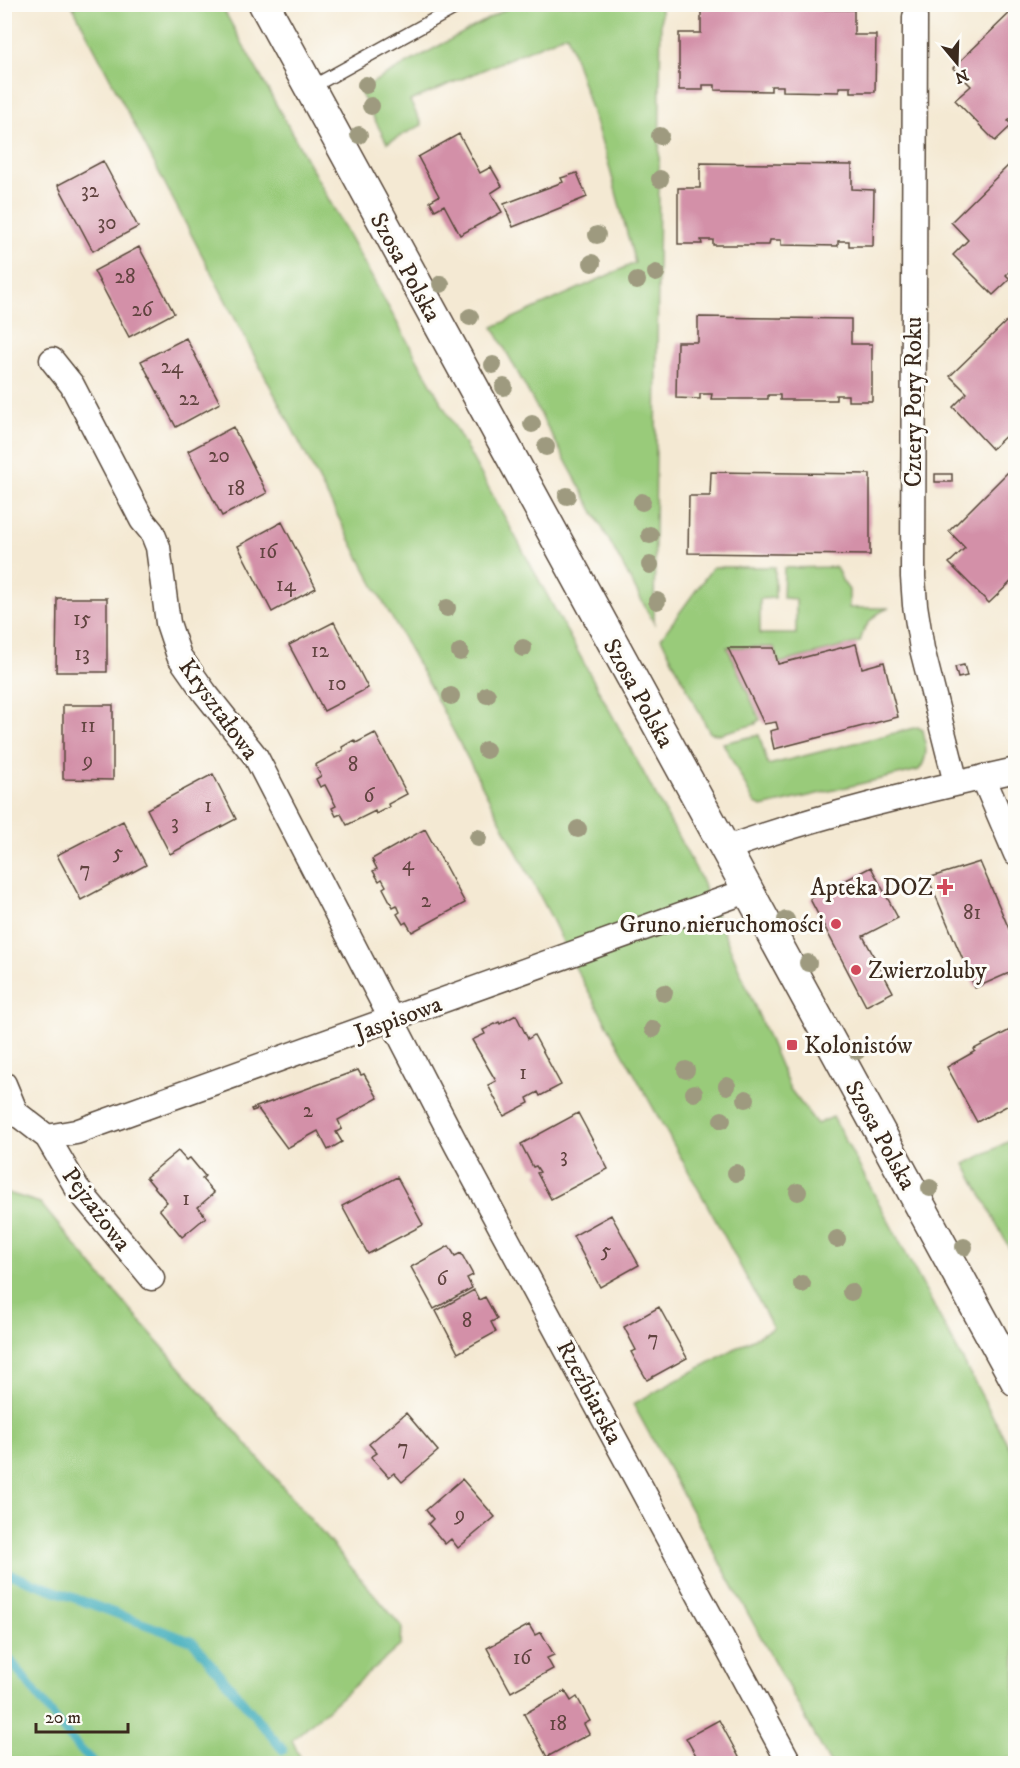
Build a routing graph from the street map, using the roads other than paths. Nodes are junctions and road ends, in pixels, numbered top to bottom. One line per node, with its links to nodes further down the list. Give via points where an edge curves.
1 (264, 4): 4 (street, Szosa Polska)
2 (462, 4): 4 (lane)
3 (915, 16): 8 (street, Cztery Pory Roku, via 914,599 922,649)
4 (309, 88): 9 (street, Szosa Polska)
5 (52, 360): 12 (street, Kryształowa, via 72,385 142,520 152,532 158,548 168,622 179,656 256,757)
6 (1016, 770): 7 (street)
7 (983, 777): 8 (street); 10 (street)
8 (956, 783): 9 (street, via 772,831)
9 (724, 849): 11 (street, Szosa Polska)
10 (1016, 854)
11 (747, 891): 12 (street, Jaspisowa); 16 (street, Szosa Polska)
12 (392, 1020): 14 (street, Jaspisowa, via 76,1132); 17 (street, Rzeźbiarska)
13 (4, 1084): 14 (street, via 16,1113)
14 (47, 1137): 15 (street, Pejzażowa, via 76,1188)
15 (152, 1278)
16 (1016, 1381)
17 (790, 1764)

